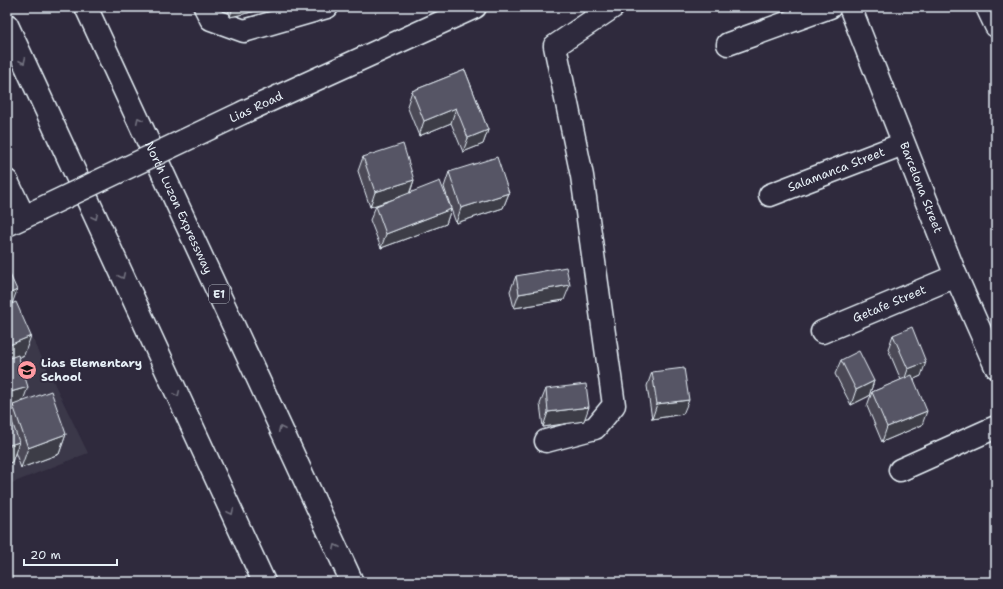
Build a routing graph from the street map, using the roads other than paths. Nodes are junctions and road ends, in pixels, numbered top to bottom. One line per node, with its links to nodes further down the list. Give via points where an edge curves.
1 (86, 7): 23 (main road, North Luzon Expressway / E1, one-way to 1)
2 (205, 7): 3 (main road, via 211,19 244,31)
3 (327, 7)
4 (475, 7): 15 (main road, Lias Road, bridge, via 244,112)
5 (613, 7): 20 (main road, via 555,46 582,176 614,406 595,428)
6 (830, 7): 11 (main road)
7 (850, 7): 12 (main road, Barcelona Street)
8 (987, 7): 10 (main road)
9 (7, 25): 22 (main road, one-way to 22)
10 (996, 26)
11 (728, 44)
12 (903, 144): 14 (main road, Salamanca Street); 16 (main road, Barcelona Street)
13 (7, 181): 15 (main road)
14 (770, 195)
15 (23, 217)
16 (956, 276): 17 (main road, Getafe Street); 18 (main road, Barcelona Street)
17 (822, 332)
18 (996, 367)
19 (996, 427): 21 (main road)
20 (546, 441)
21 (900, 470)
22 (264, 582)
23 (352, 582)

